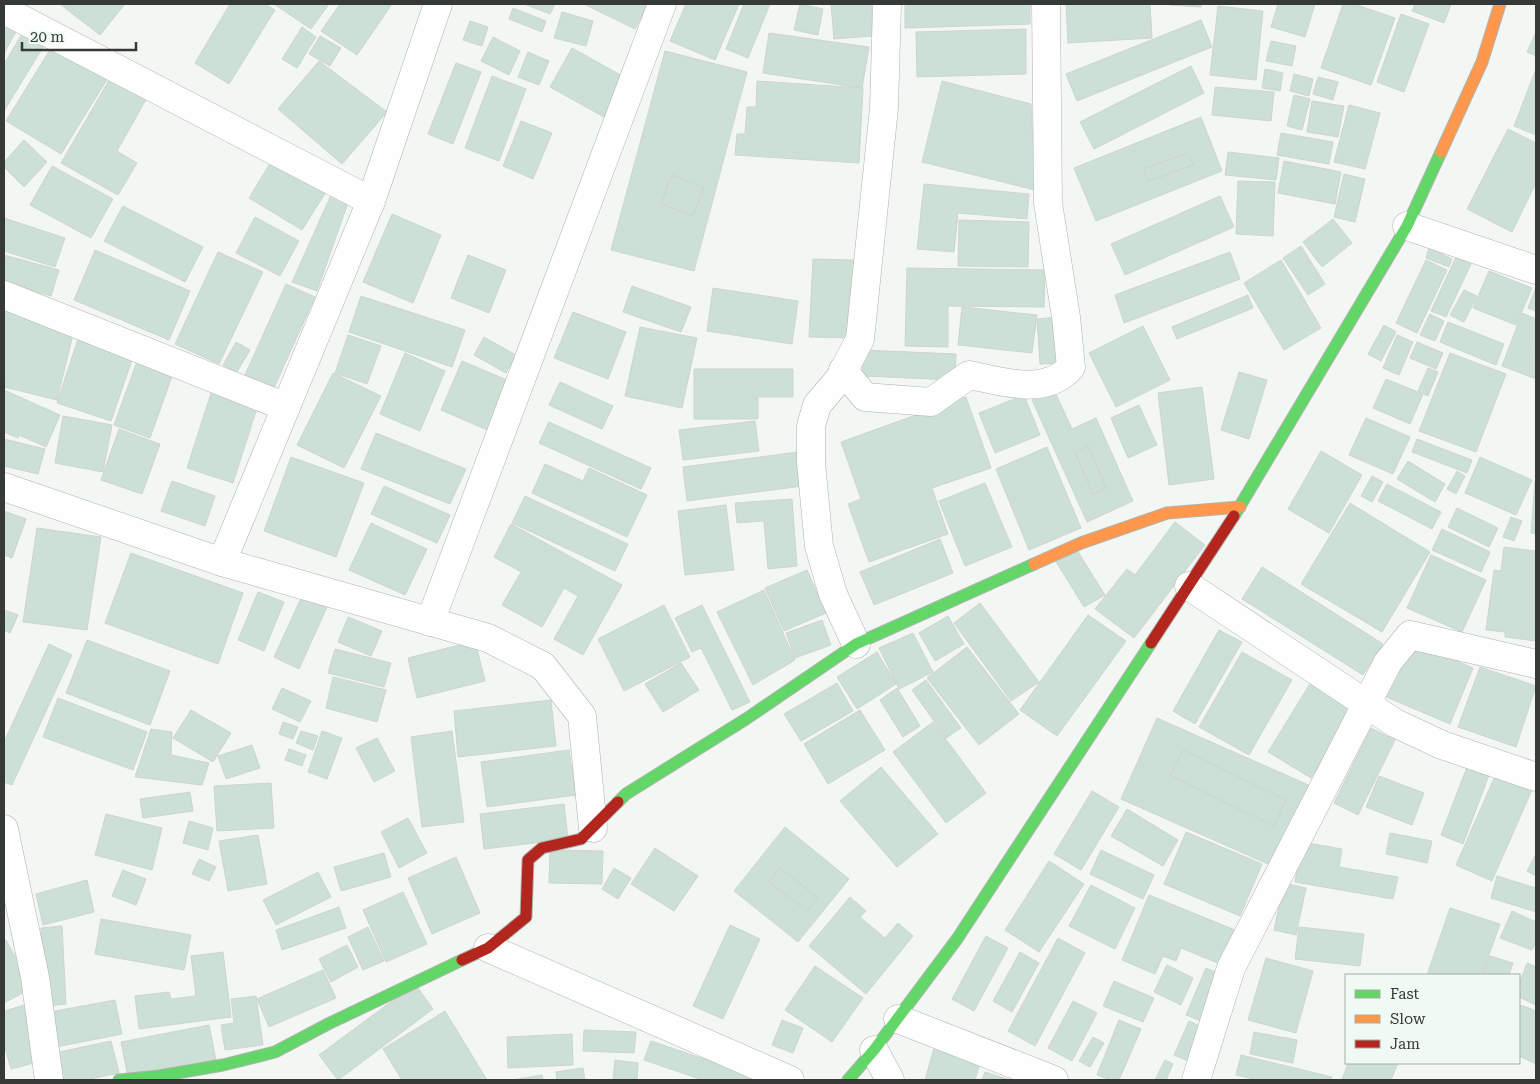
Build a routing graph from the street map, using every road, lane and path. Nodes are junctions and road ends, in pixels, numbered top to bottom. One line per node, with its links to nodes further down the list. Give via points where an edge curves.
1 (438, 4): 7 (street)
2 (662, 4): 17 (street)
3 (887, 4): 11 (street, via 884,108 860,340)
4 (1046, 4): 11 (street, via 1048,203 1071,367 1050,382 1024,385 969,375 930,402 865,397)
5 (1500, 4): 8 (street, via 1482,62)
6 (4, 10): 7 (street)
7 (371, 201): 12 (street)
8 (1407, 226): 9 (street); 14 (street)
9 (1536, 270)
10 (4, 295): 12 (street)
11 (843, 370): 18 (street, via 817,406 811,426 812,463 818,546 833,594)
12 (286, 407): 15 (street)
13 (4, 487): 15 (street)
14 (1240, 507): 16 (street); 18 (street, via 1167,513 1081,543)
15 (222, 562): 17 (street)
16 (1189, 586): 20 (street); 25 (street, via 957,940)
17 (430, 622): 22 (street, via 488,638 547,671 582,716)
18 (856, 644): 22 (street, via 746,719 626,794)
19 (1536, 664): 20 (street, via 1410,635 1388,662)
20 (1366, 703): 21 (street, via 1395,723 1442,745); 33 (street, via 1231,968)
21 (1536, 777)
22 (593, 828): 24 (street, via 581,839 542,848 528,860 526,917)
23 (4, 829): 27 (street, via 35,977)
24 (488, 948): 28 (street, via 275,1052 223,1065); 29 (street)
25 (898, 1019): 26 (street); 32 (street)
26 (874, 1050): 30 (street); 31 (street)
27 (49, 1080)
28 (119, 1080)
29 (790, 1080)
30 (848, 1080)
31 (890, 1080)
32 (1054, 1080)
33 (1196, 1080)

